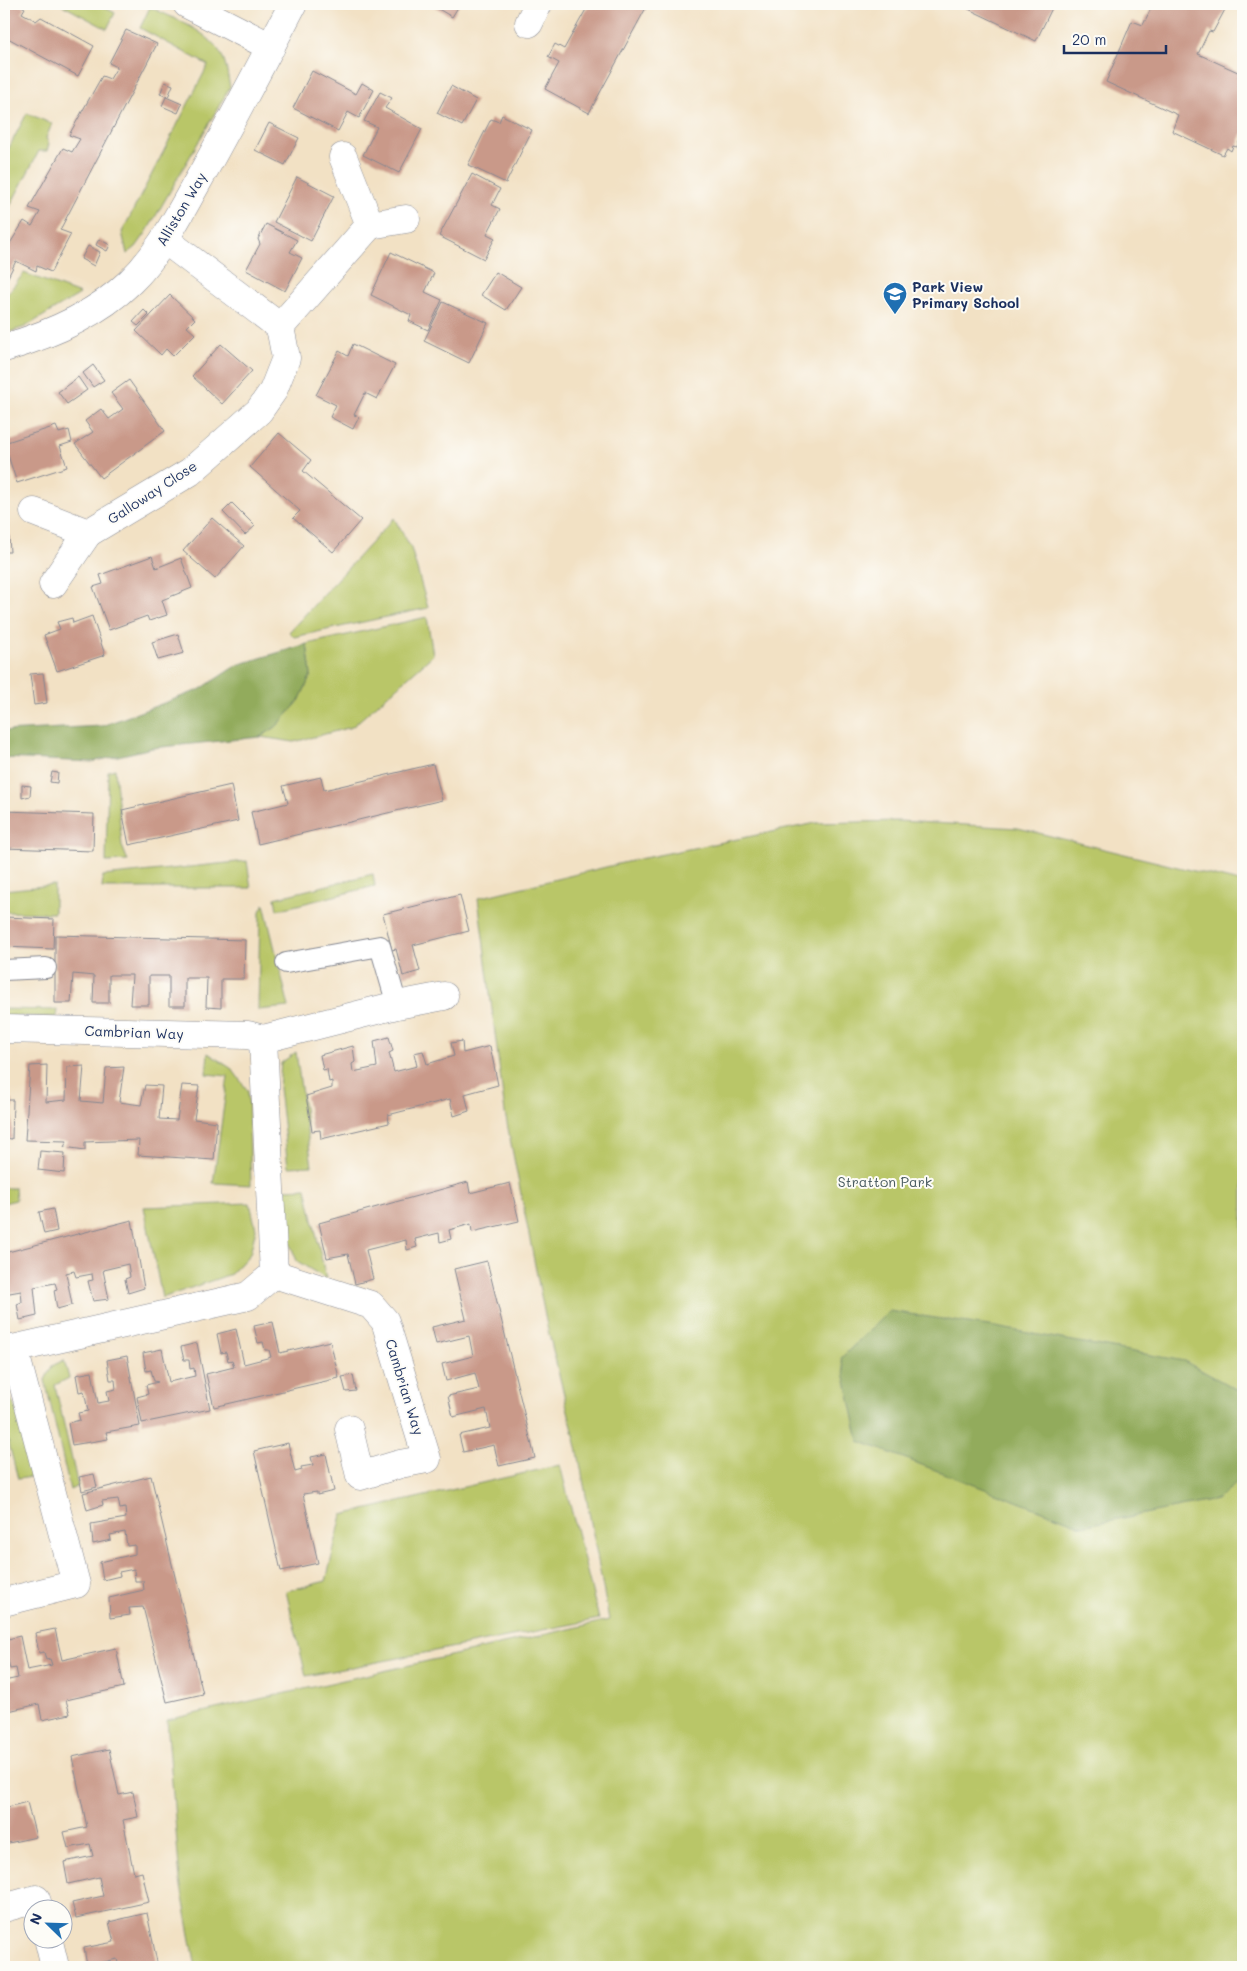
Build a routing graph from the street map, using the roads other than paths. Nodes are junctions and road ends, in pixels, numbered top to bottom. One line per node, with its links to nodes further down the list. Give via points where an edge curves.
1 (187, 4): 3 (street)
2 (293, 4): 3 (street, Alliston Way)
3 (271, 47): 7 (street, Alliston Way)
4 (343, 157): 6 (street)
5 (406, 219): 6 (street)
6 (370, 225): 8 (street)
7 (165, 240): 8 (street); 9 (street, Alliston Way, via 130,282 106,302 62,327)
8 (280, 327): 11 (street, Galloway Close, via 286,358 273,391 259,412 190,472)
9 (4, 348)
10 (34, 512): 11 (street)
11 (88, 533): 12 (street, Galloway Close)
12 (53, 584)
13 (286, 963): 17 (lane, via 380,946)
14 (46, 968): 15 (lane)
15 (4, 970)
16 (444, 996): 17 (street, Cambrian Way)
17 (397, 1005): 19 (street, Cambrian Way)
18 (4, 1029): 19 (street, Cambrian Way, via 248,1035)
19 (263, 1039): 20 (street)
20 (274, 1274): 21 (street, via 248,1296); 22 (street, Cambrian Way, via 371,1305 385,1321 427,1459 360,1476)
21 (9, 1350): 23 (street, via 76,1584)
22 (349, 1429)
23 (4, 1602)
24 (22, 1903): 25 (street)
25 (4, 1908)
26 (50, 1948): 27 (street)
27 (55, 1967)

